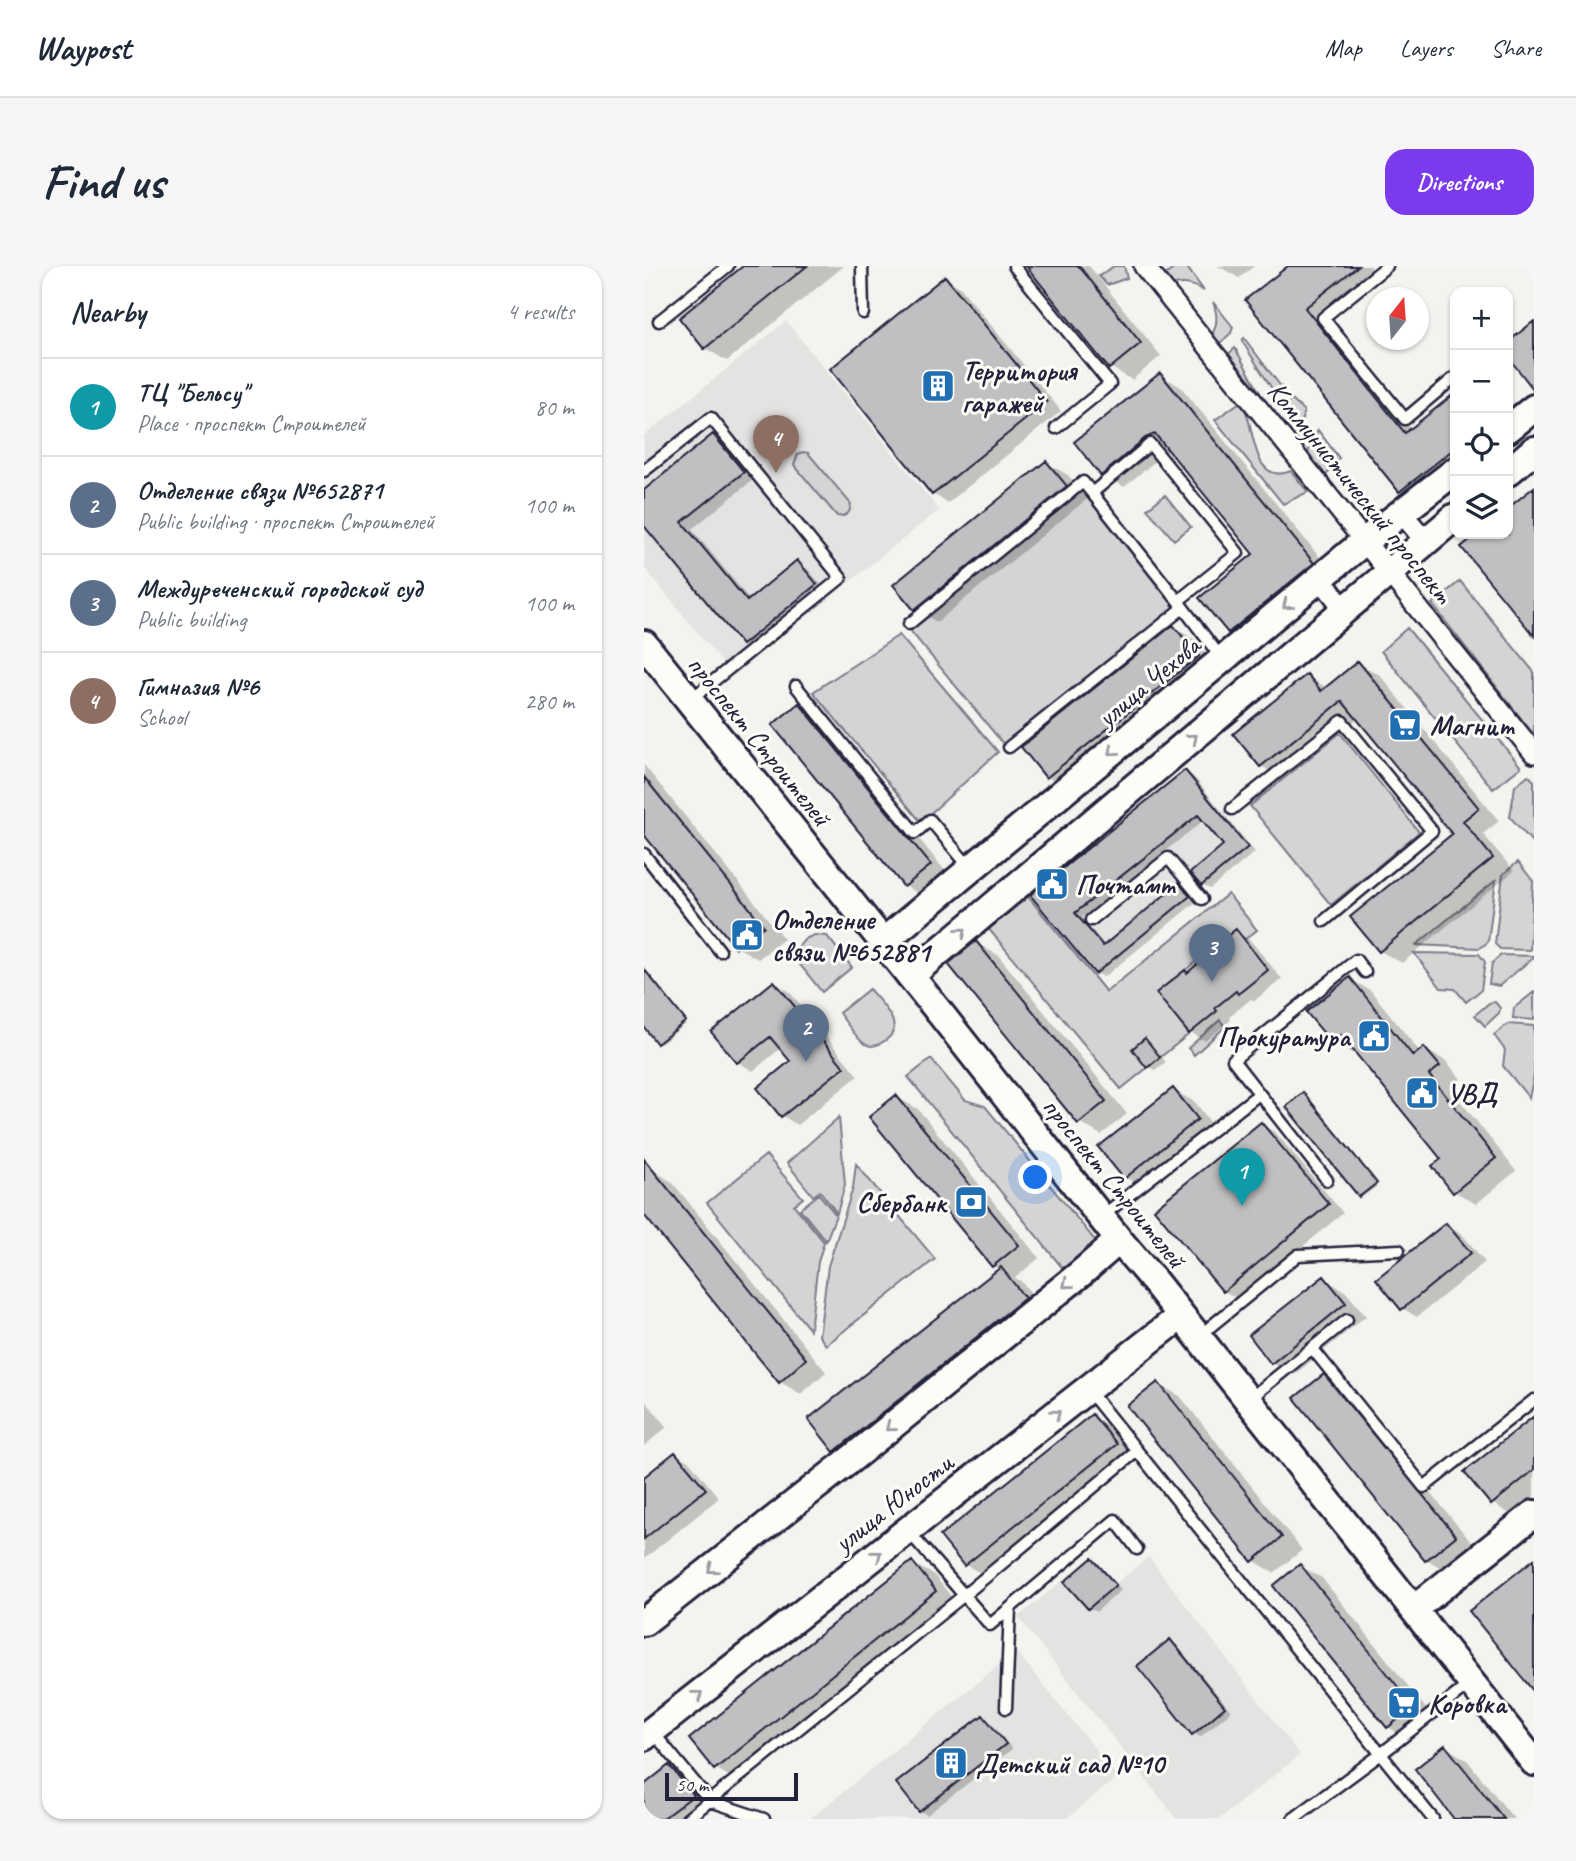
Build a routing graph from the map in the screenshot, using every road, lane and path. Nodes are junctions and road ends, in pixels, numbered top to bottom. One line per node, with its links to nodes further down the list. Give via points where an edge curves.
1 (728, 266): 7 (lane)
2 (862, 266): 6 (lane)
3 (1014, 266): 9 (lane, via 1110,384)
4 (1144, 266): 17 (street, Коммунистический проспект)
5 (1387, 266): 8 (lane, via 1323,318 1405,419)
6 (863, 313)
7 (659, 321)
8 (1450, 381)
9 (1056, 428)
10 (1534, 450): 11 (street)
11 (1513, 468)
12 (644, 471): 27 (lane, via 711,418 841,578)
13 (1450, 475): 15 (street, улица Чехова)
14 (1092, 493): 21 (lane); 21 (lane, via 1150,444 1238,553); 23 (lane, via 1083,482)
15 (1402, 513): 17 (street, улица Чехова); 18 (street)
16 (1450, 521): 18 (street)
17 (1365, 541): 19 (street, Коммунистический проспект); 20 (street, улица Чехова)
18 (1426, 542): 19 (street)
19 (1389, 572): 22 (street); 29 (street, Коммунистический проспект)
20 (1320, 578): 22 (street); 25 (street, улица Чехова, one-way to 25)
21 (1180, 605): 25 (lane); 28 (lane)
22 (1345, 610): 39 (street, one-way to 22)
23 (909, 624)
24 (644, 644): 27 (street, проспект Строителей)
25 (1223, 659): 32 (street, улица Чехова, one-way to 32)
26 (796, 686): 32 (lane, via 915,834 930,820)
27 (689, 701): 36 (street, проспект Строителей)
28 (1009, 747)
29 (1534, 752)
30 (1232, 809): 35 (lane, via 1342,721 1432,831)
31 (644, 854): 37 (lane)
32 (971, 869): 36 (street, улица Чехова)
33 (1202, 899): 34 (lane, via 1168,858)
34 (1091, 920)
35 (1324, 921)
36 (883, 942): 39 (street, проспект Строителей)
37 (720, 951)
38 (1365, 972): 40 (lane, via 1356,960 1233,1060)
39 (910, 976): 42 (street, проспект Строителей)
40 (1259, 1094): 41 (lane); 42 (lane)
41 (1327, 1180)
42 (1101, 1216): 43 (street, проспект Строителей)
43 (1119, 1240): 45 (street, проспект Строителей); 59 (street, one-way to 59)
44 (1399, 1250): 47 (lane, via 1298,1255)
45 (1181, 1316): 47 (street, проспект Строителей); 49 (street, улица Юности)
46 (1347, 1320): 48 (lane)
47 (1198, 1337): 51 (street, проспект Строителей)
48 (1312, 1348): 50 (lane, via 1424,1487); 51 (lane)
49 (1088, 1389): 52 (lane); 54 (street, улица Юности, one-way to 49)
50 (1534, 1400)
51 (1248, 1401): 58 (street, проспект Строителей)
52 (1138, 1451): 56 (lane); 63 (lane)
53 (1534, 1514): 58 (street)
54 (908, 1530): 56 (lane); 62 (street, улица Юности, one-way to 54)
55 (1137, 1549): 57 (lane, via 1115,1520)
56 (963, 1596): 57 (lane, via 990,1625); 65 (lane)
57 (1010, 1608): 61 (lane)
58 (1413, 1609): 60 (street, проспект Строителей)
59 (644, 1622)
60 (1472, 1683): 63 (lane); 64 (street, проспект Строителей)
61 (1006, 1708)
62 (648, 1734): 65 (lane)
63 (1381, 1754): 68 (lane); 69 (lane)
64 (1534, 1762)
65 (710, 1801): 66 (lane); 67 (lane)
66 (687, 1819)
67 (764, 1819)
68 (1293, 1819)
69 (1433, 1819)

